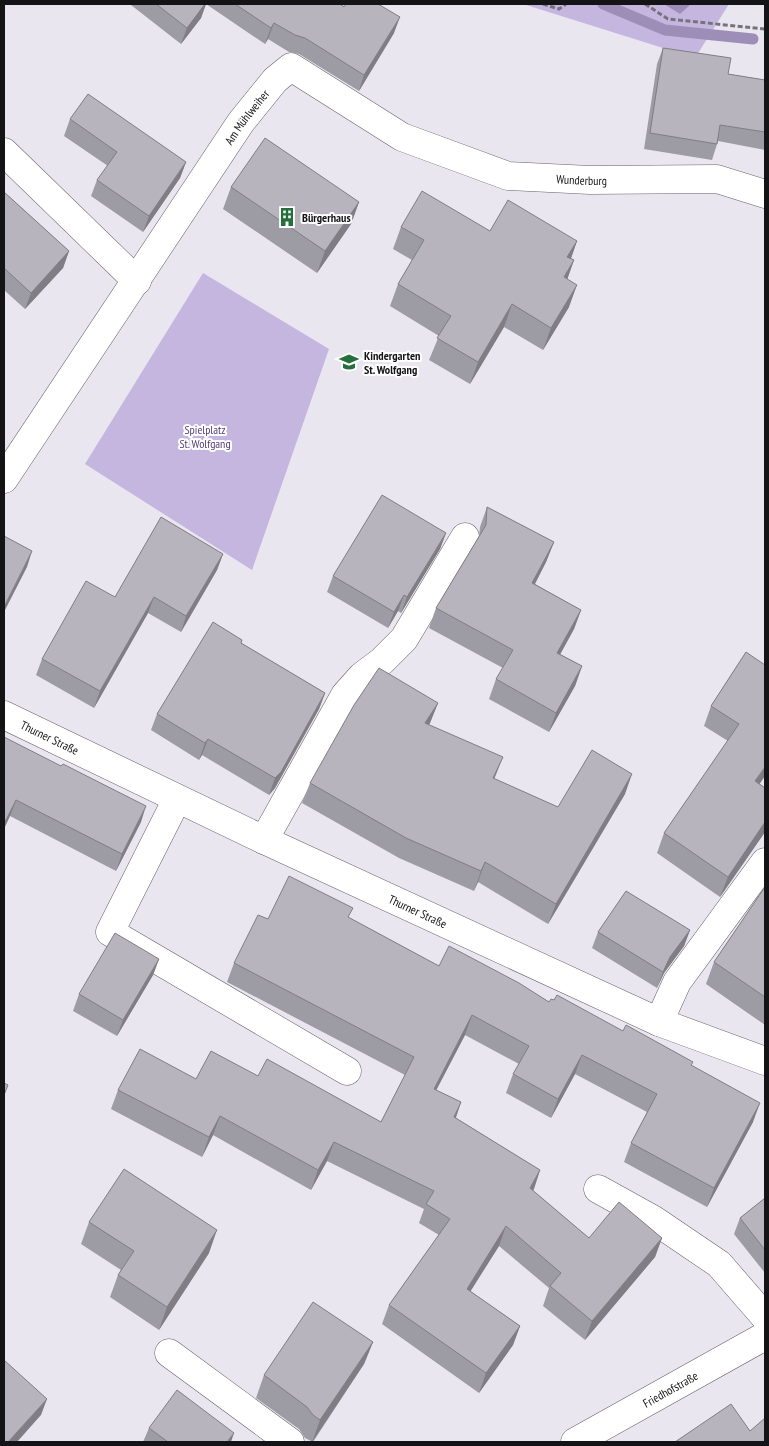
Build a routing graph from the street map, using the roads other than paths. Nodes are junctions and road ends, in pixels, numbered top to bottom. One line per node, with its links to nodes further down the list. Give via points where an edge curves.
1 (402, 137): 3 (street, Wunderburg, via 508,176 590,180 717,178); 4 (street, Am Mühlweiher, via 291,67 274,80 241,122)
2 (4, 152): 4 (street)
3 (765, 194)
4 (136, 281): 5 (street, Am Mühlweiher)
5 (4, 479)
6 (465, 536): 9 (street, via 404,639 345,695)
7 (4, 715): 8 (street, Thurner Straße)
8 (177, 798): 9 (street, Thurner Straße); 13 (street, via 110,932)
9 (264, 840): 11 (street, Thurner Straße)
10 (765, 862): 11 (street, via 677,982)
11 (659, 1022): 12 (street, Thurner Straße)
12 (765, 1061)
13 (347, 1071)
14 (598, 1189): 15 (street, via 654,1220 719,1264)
15 (765, 1317)
16 (765, 1336): 19 (street, Friedhofstraße)
17 (169, 1353): 18 (street)
18 (290, 1442)
19 (575, 1442)

